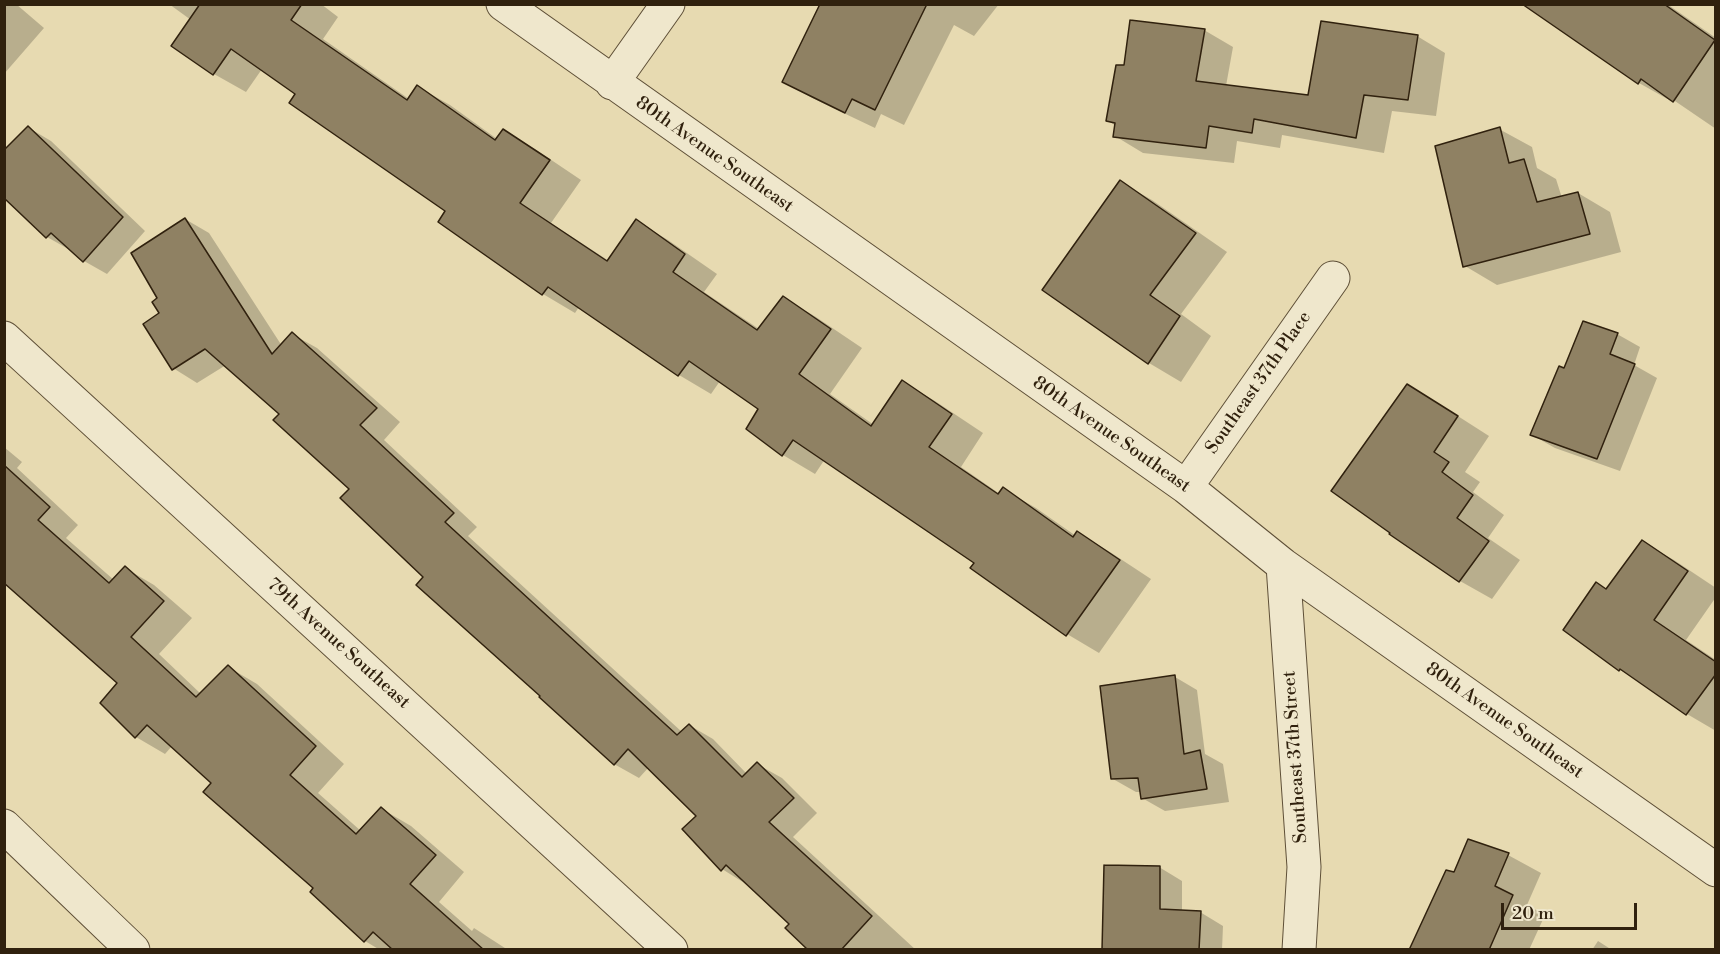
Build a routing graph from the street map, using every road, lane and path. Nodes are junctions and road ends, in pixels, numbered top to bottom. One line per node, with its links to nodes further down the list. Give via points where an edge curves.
1 (502, 4): 3 (street, 80th Avenue Southeast)
2 (668, 4): 3 (street)
3 (612, 83): 6 (street, 80th Avenue Southeast)
4 (1333, 278): 6 (street, Southeast 37th Place)
5 (4, 338): 11 (street, 79th Avenue Southeast)
6 (1186, 487): 7 (street, 80th Avenue Southeast)
7 (1283, 565): 9 (street, 80th Avenue Southeast); 12 (street, Southeast 37th Street, via 1304,867)
8 (4, 826): 10 (street)
9 (1716, 870)
10 (133, 950)
11 (671, 950)
12 (1299, 950)

